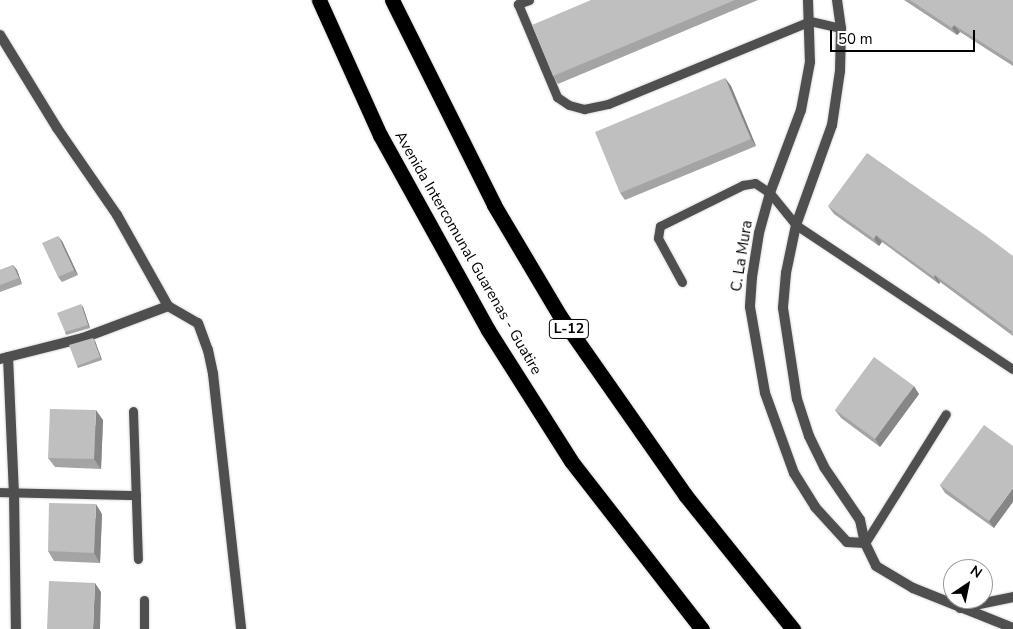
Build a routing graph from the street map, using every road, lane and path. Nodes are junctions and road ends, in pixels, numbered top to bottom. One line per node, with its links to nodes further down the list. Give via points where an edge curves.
1 (319, 0): 31 (highway, Avenida Intercomunal Guarenas - Guatire, via 380,135 488,330 571,461)
2 (392, 0): 32 (highway, L-12, via 494,205 560,316 686,496)
3 (529, 0): 6 (lane, via 518,4 557,97 568,105 584,109 608,104)
4 (808, 0): 6 (street, C. La Mura)
5 (837, 0): 7 (street)
6 (810, 21): 7 (lane); 9 (street, C. La Mura, via 810,62 800,110)
7 (841, 28): 10 (street, via 840,71 832,125)
8 (0, 35): 12 (street, via 57,128 117,215)
9 (770, 193): 10 (lane); 11 (lane, via 755,184 743,186 660,226 658,238); 20 (street, C. La Mura, via 759,233 750,307 765,393 794,473 815,507 847,542)
10 (796, 225): 14 (lane); 20 (street, via 786,273 784,308 797,399 809,436 824,467 860,520)
11 (682, 282)
12 (168, 306): 13 (street, via 84,338); 30 (street, via 198,323 208,350)
13 (4, 358): 18 (street)
14 (1013, 369)
15 (133, 412): 19 (lane)
16 (946, 414): 20 (lane)
17 (0, 492): 18 (lane)
18 (14, 492): 19 (lane); 28 (street)
19 (136, 495): 21 (lane)
20 (865, 543): 24 (street, via 876,566)
21 (138, 559)
22 (1013, 596): 25 (street)
23 (144, 600): 29 (lane)
24 (943, 601)
25 (993, 601)
26 (963, 609): 27 (street)
27 (1013, 628)
28 (16, 629)
29 (144, 629)
30 (241, 629)
31 (702, 629)
32 (793, 629)

